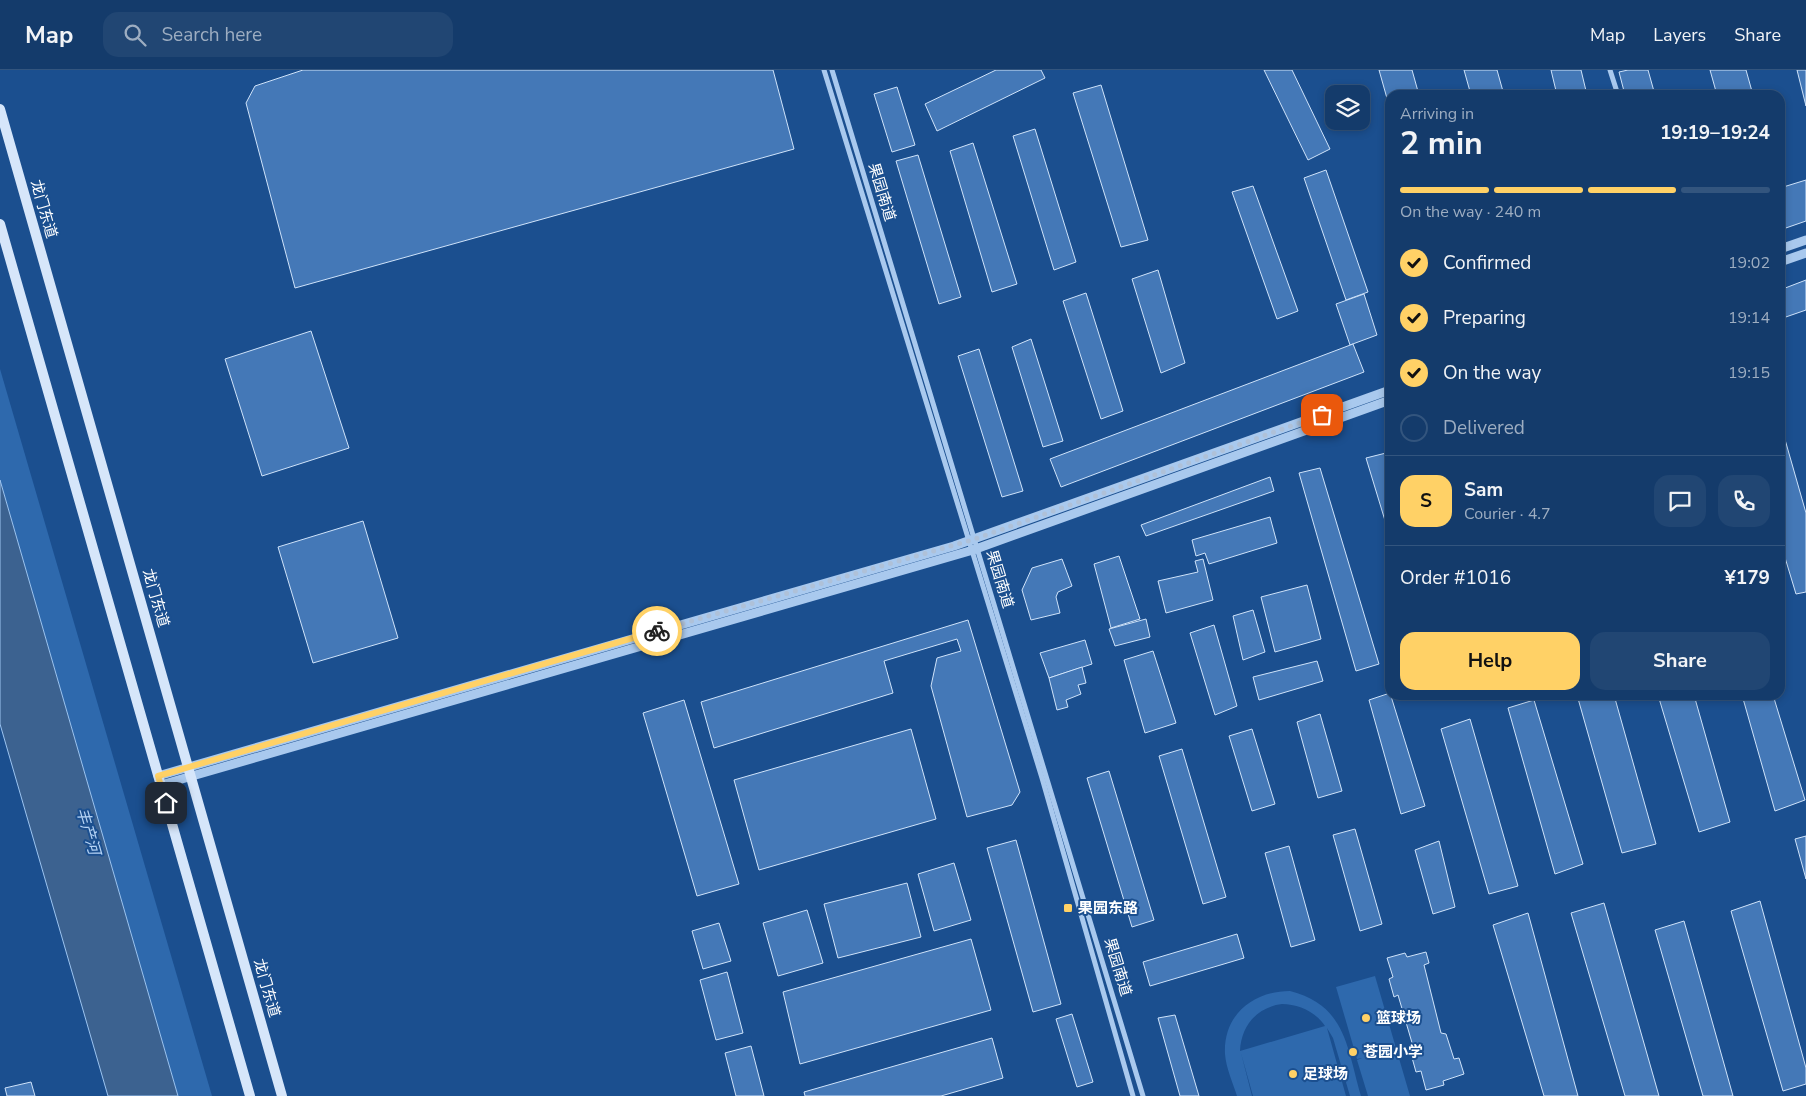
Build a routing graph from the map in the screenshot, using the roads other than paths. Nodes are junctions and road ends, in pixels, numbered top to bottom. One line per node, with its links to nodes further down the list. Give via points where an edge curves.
1 (824, 70): 13 (street, 果园南道)
2 (832, 70): 13 (street, 果园南道)
3 (1610, 70): 4 (street)
4 (1616, 90)
5 (0, 109): 14 (main road, 龙门东道)
6 (0, 224): 15 (main road)
7 (1806, 240): 8 (street)
8 (1785, 248)
9 (1806, 253): 10 (street)
10 (1785, 260)
11 (1385, 392): 13 (street)
12 (1385, 402): 13 (street)
13 (974, 544): 14 (street); 18 (street, 果园南道); 19 (street, 果园南道)
14 (190, 771): 15 (street); 17 (main road, 龙门东道)
15 (160, 780): 16 (main road)
16 (250, 1096)
17 (282, 1096)
18 (1133, 1096)
19 (1143, 1096)

